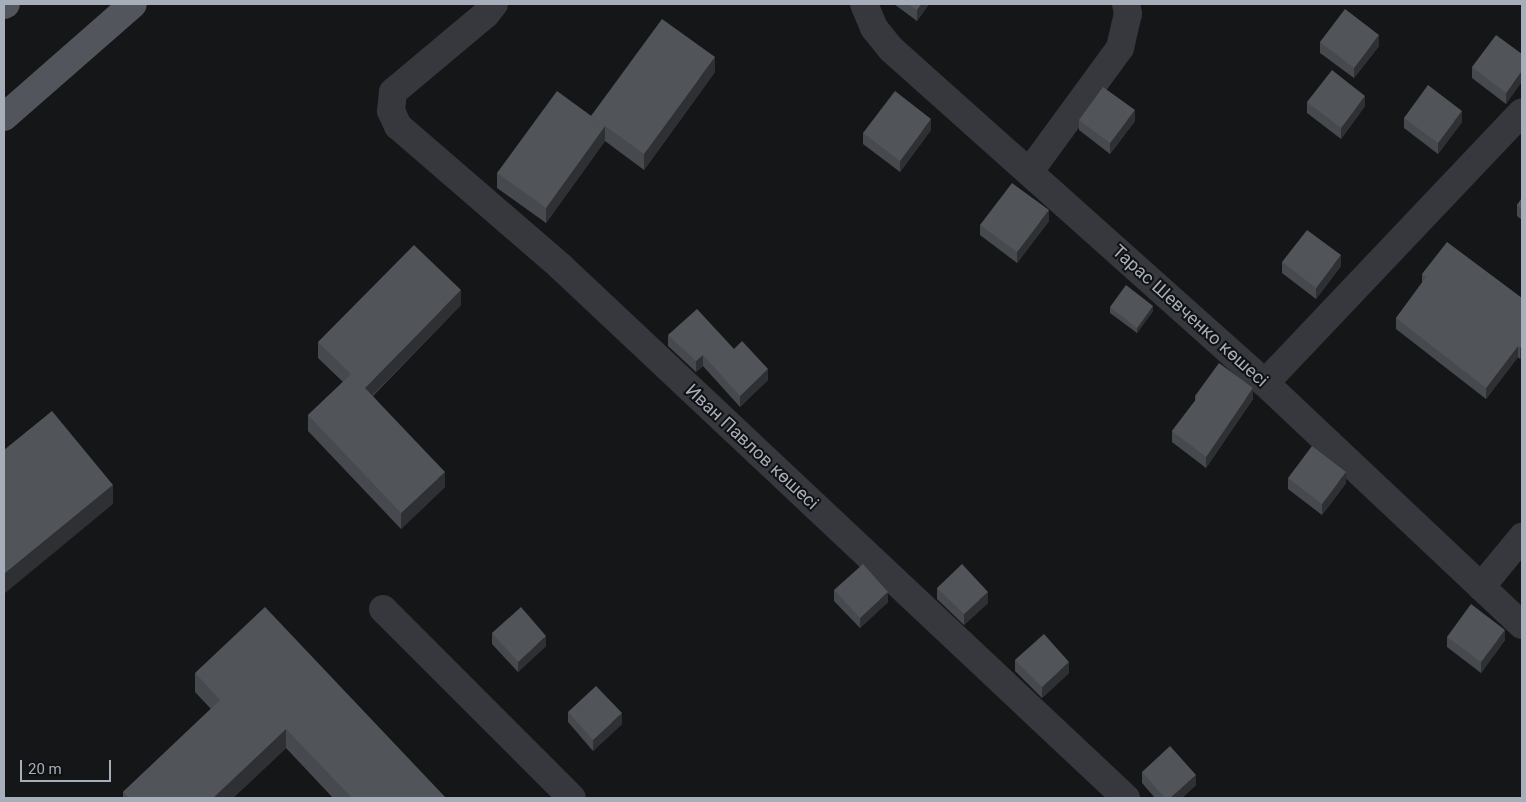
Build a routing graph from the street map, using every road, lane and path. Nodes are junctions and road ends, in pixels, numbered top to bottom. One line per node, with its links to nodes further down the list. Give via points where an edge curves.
1 (133, 4): 6 (main road)
2 (494, 4): 14 (street, Иван Павлов көшесі, via 393,92 392,111 398,126 560,266)
3 (864, 4): 7 (street, Тарас Шевченко көшесі, via 874,28 891,49)
4 (1126, 4): 7 (street, via 1128,14 1120,48)
5 (1522, 112): 8 (street)
6 (4, 117)
7 (1030, 171): 8 (street, Тарас Шевченко көшесі)
8 (1265, 383): 10 (street, Тарас Шевченко көшесі)
9 (1522, 537): 10 (street)
10 (1481, 587): 12 (street, Тарас Шевченко көшесі)
11 (383, 609): 13 (street)
12 (1522, 626)
13 (572, 798)
14 (1126, 798)

